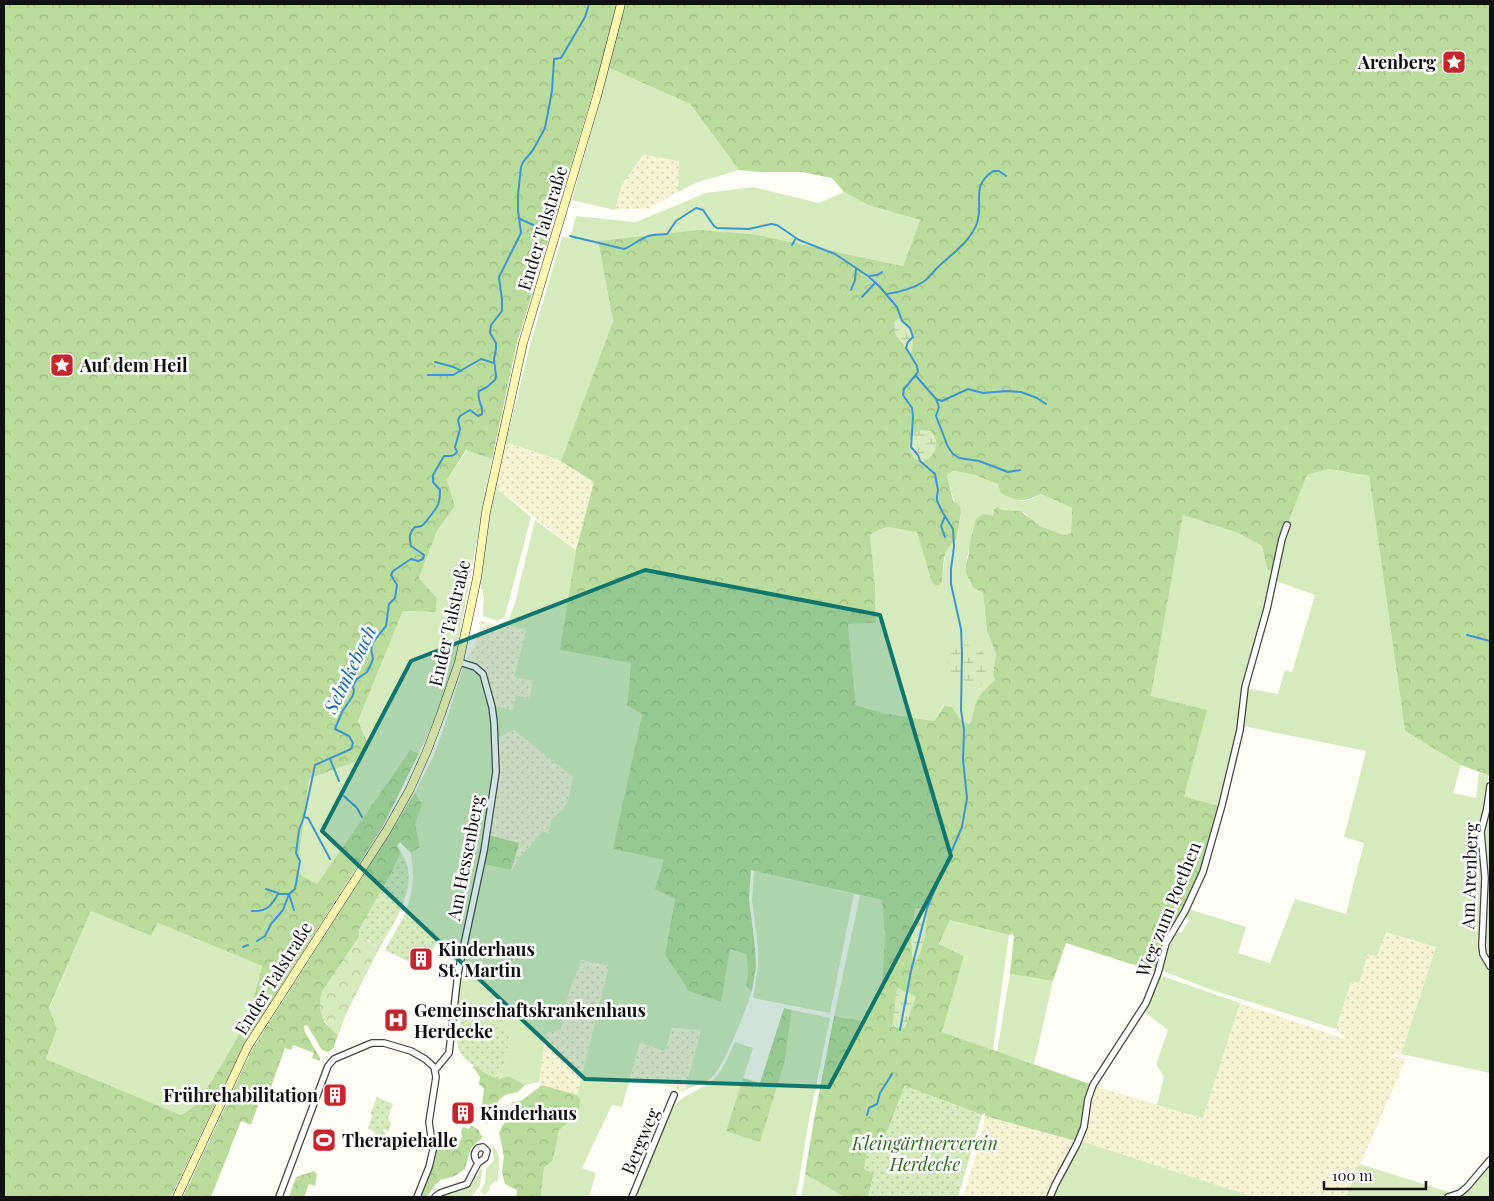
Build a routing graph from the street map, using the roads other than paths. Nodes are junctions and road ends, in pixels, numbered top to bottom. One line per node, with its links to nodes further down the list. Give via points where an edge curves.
1 (621, 4): 3 (main road, Ender Talstraße, via 523,343 486,512 477,578)
2 (1287, 525): 15 (street, Weg zum Poethen, via 1245,687 1240,730 1203,872 1166,943 1146,1003 1093,1085 1084,1127)
3 (459, 662): 6 (street, Am Hessenberg, via 476,667 483,674 494,722 496,772 484,851 458,973 450,1053); 10 (main road, Ender Talstraße, via 410,789 248,1046)
4 (1490, 786): 5 (street, Am Arenberg, via 1481,832 1484,878 1482,946)
5 (1490, 966)
6 (435, 1070): 11 (street, via 430,1063 409,1051 384,1043 372,1043 334,1059 328,1066); 12 (street, via 429,1122 433,1150)
7 (674, 1095): 14 (street, Bergweg)
8 (1490, 1160): 16 (street, via 1468,1187)
9 (478, 1164): 13 (street, via 468,1184)
10 (177, 1197)
11 (279, 1197)
12 (417, 1197)
13 (435, 1197)
14 (632, 1197)
15 (1050, 1197)
16 (1448, 1197)

